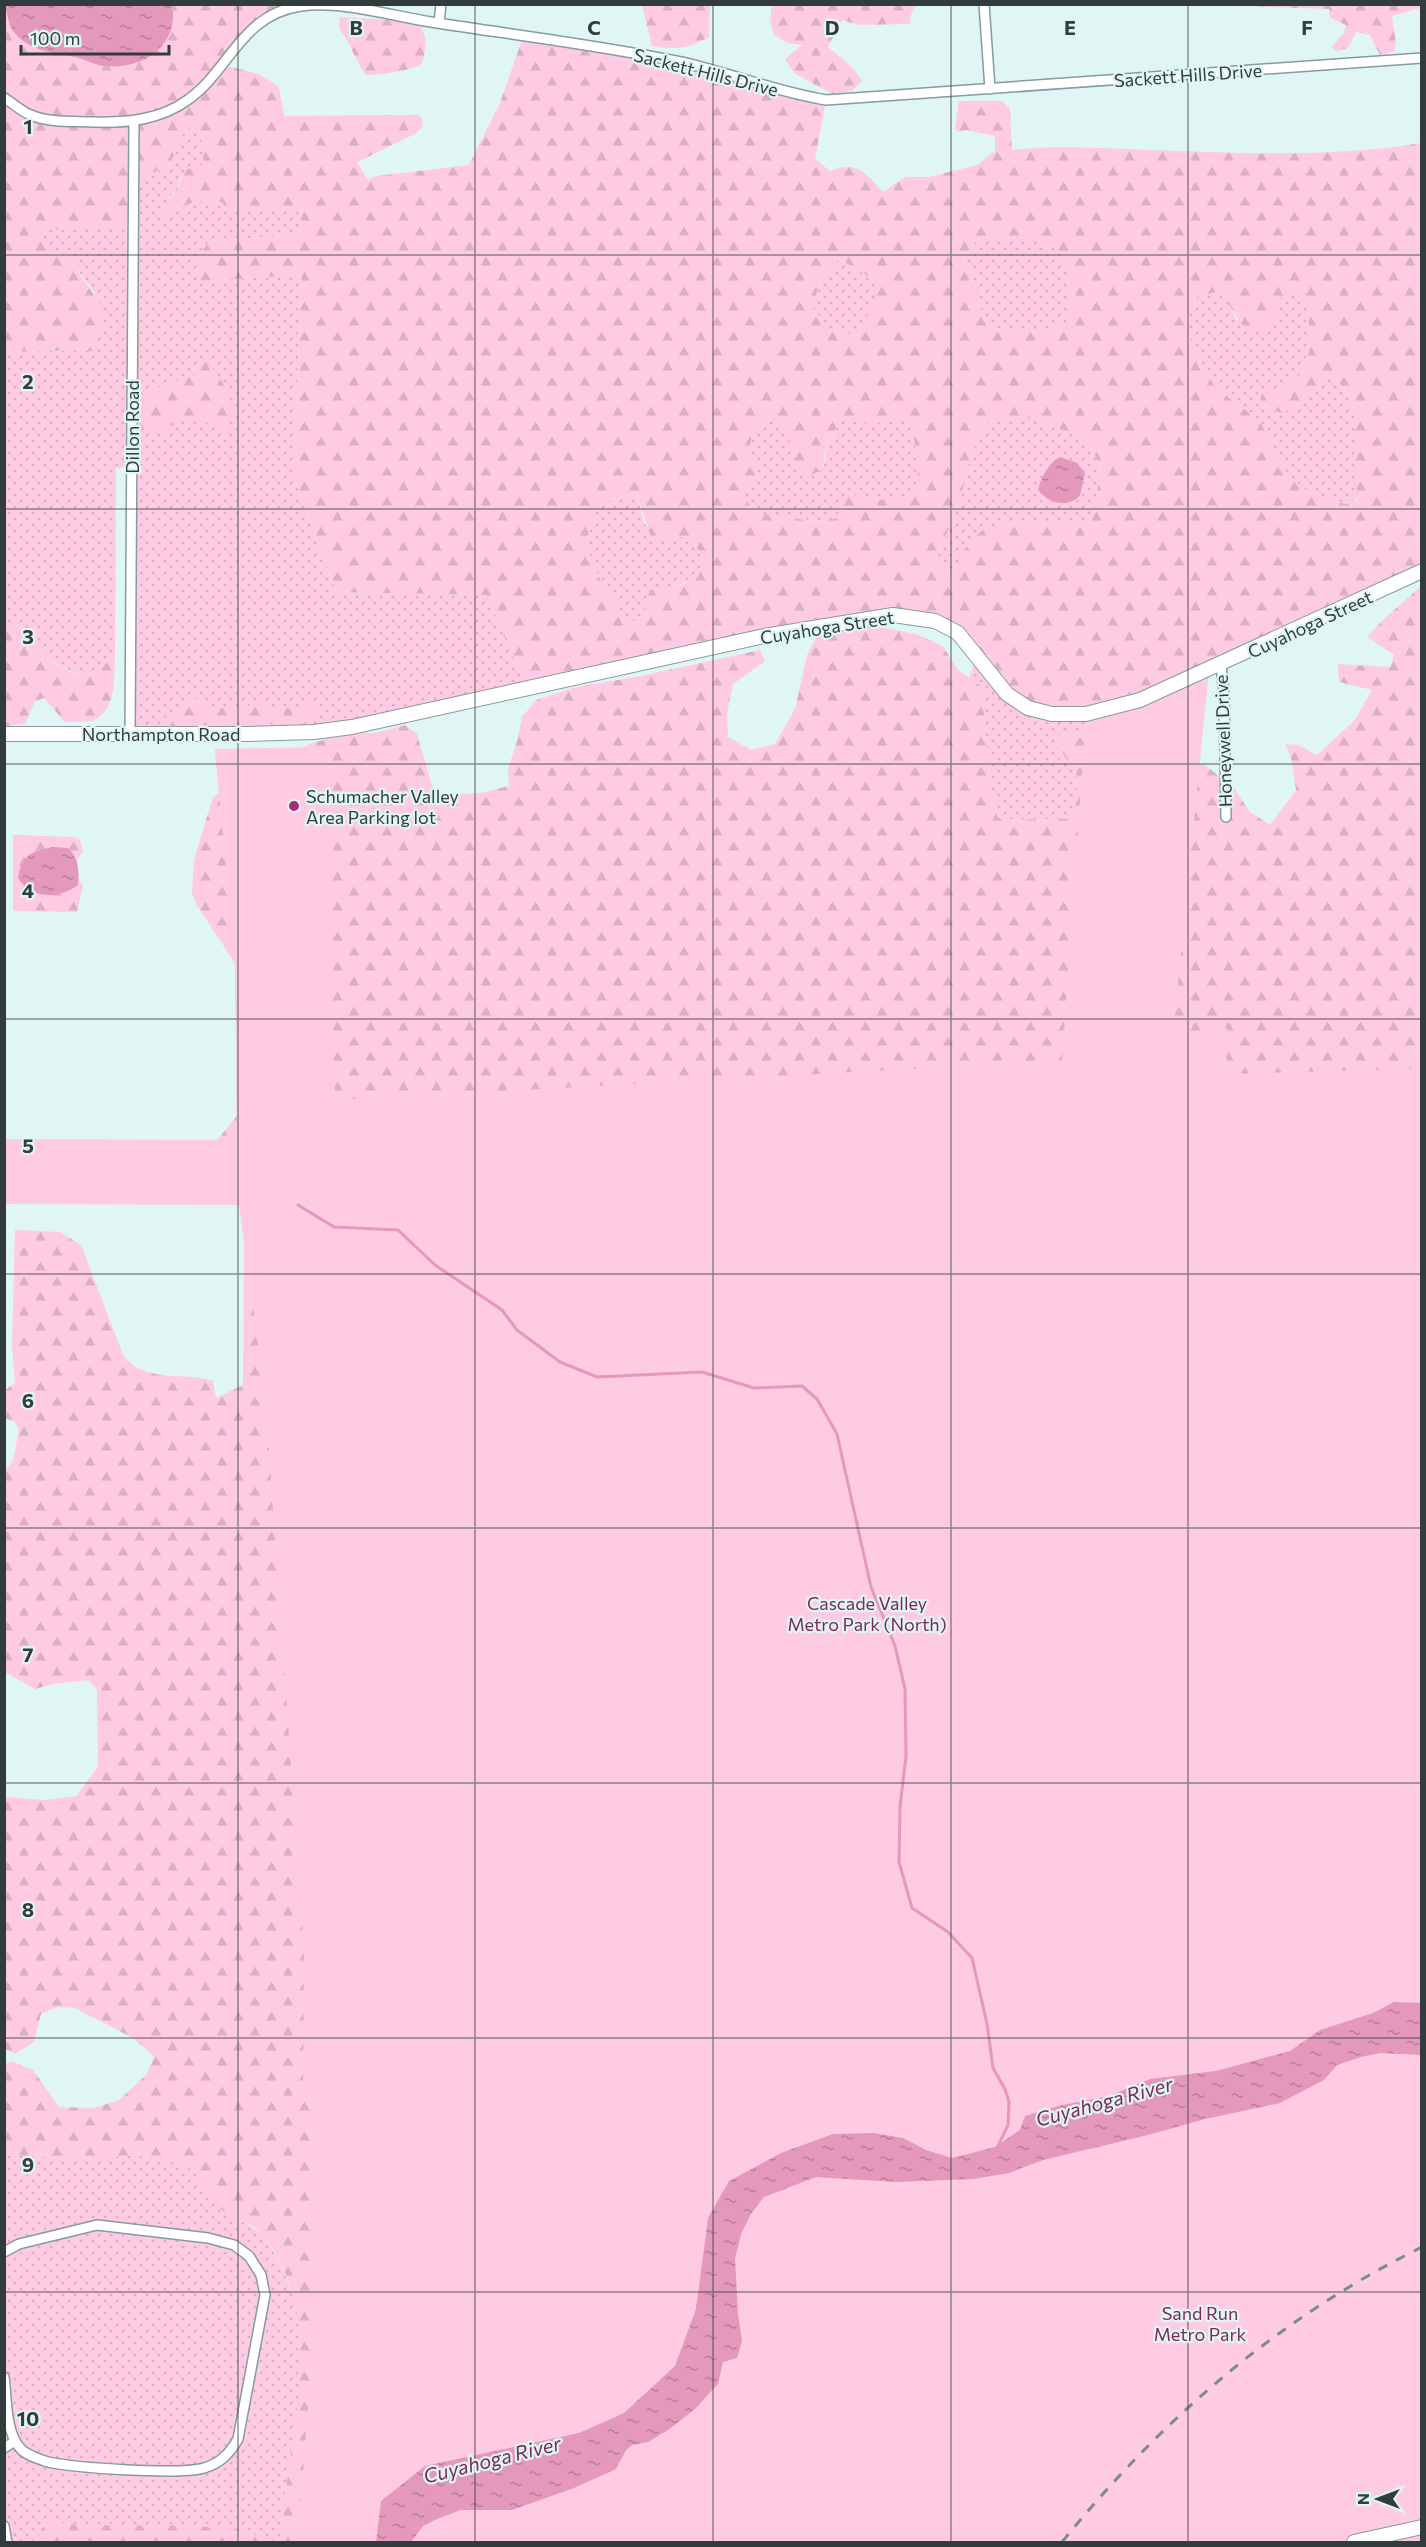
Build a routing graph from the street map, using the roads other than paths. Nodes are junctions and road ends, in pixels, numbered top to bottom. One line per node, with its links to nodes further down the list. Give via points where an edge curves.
1 (441, 4): 3 (street)
2 (984, 4): 5 (street)
3 (439, 23): 5 (street, Sackett Hills Drive, via 681,62 826,100); 7 (street, Sackett Hills Drive, via 330,6 285,10 244,36 210,80 188,100)
4 (1422, 58): 5 (street, Sackett Hills Drive)
5 (990, 89)
6 (4, 98): 7 (street, Sackett Hills Drive, via 31,116 60,121)
7 (134, 122): 11 (street, Dillon Road)
8 (1422, 571): 9 (street, Cuyahoga Street)
9 (1221, 664): 10 (street, Cuyahoga Street, via 1116,708 1086,714 1052,714 1016,701 958,633 935,621 893,615 764,636 352,728); 13 (street, Honeywell Drive)
10 (318, 732): 11 (street, Northampton Road)
11 (130, 733): 12 (street, Northampton Road)
12 (4, 734)
13 (1226, 817)
14 (4, 2252): 16 (street, via 19,2244 97,2224 208,2238 234,2245 249,2256 261,2275 265,2295 238,2439 214,2465 183,2471 57,2464 26,2453)
15 (4, 2377): 16 (street)
16 (15, 2441): 17 (street)
17 (4, 2448)
18 (4, 2526): 20 (street)
19 (1422, 2527): 21 (street)
20 (7, 2542)
21 (1354, 2542)

